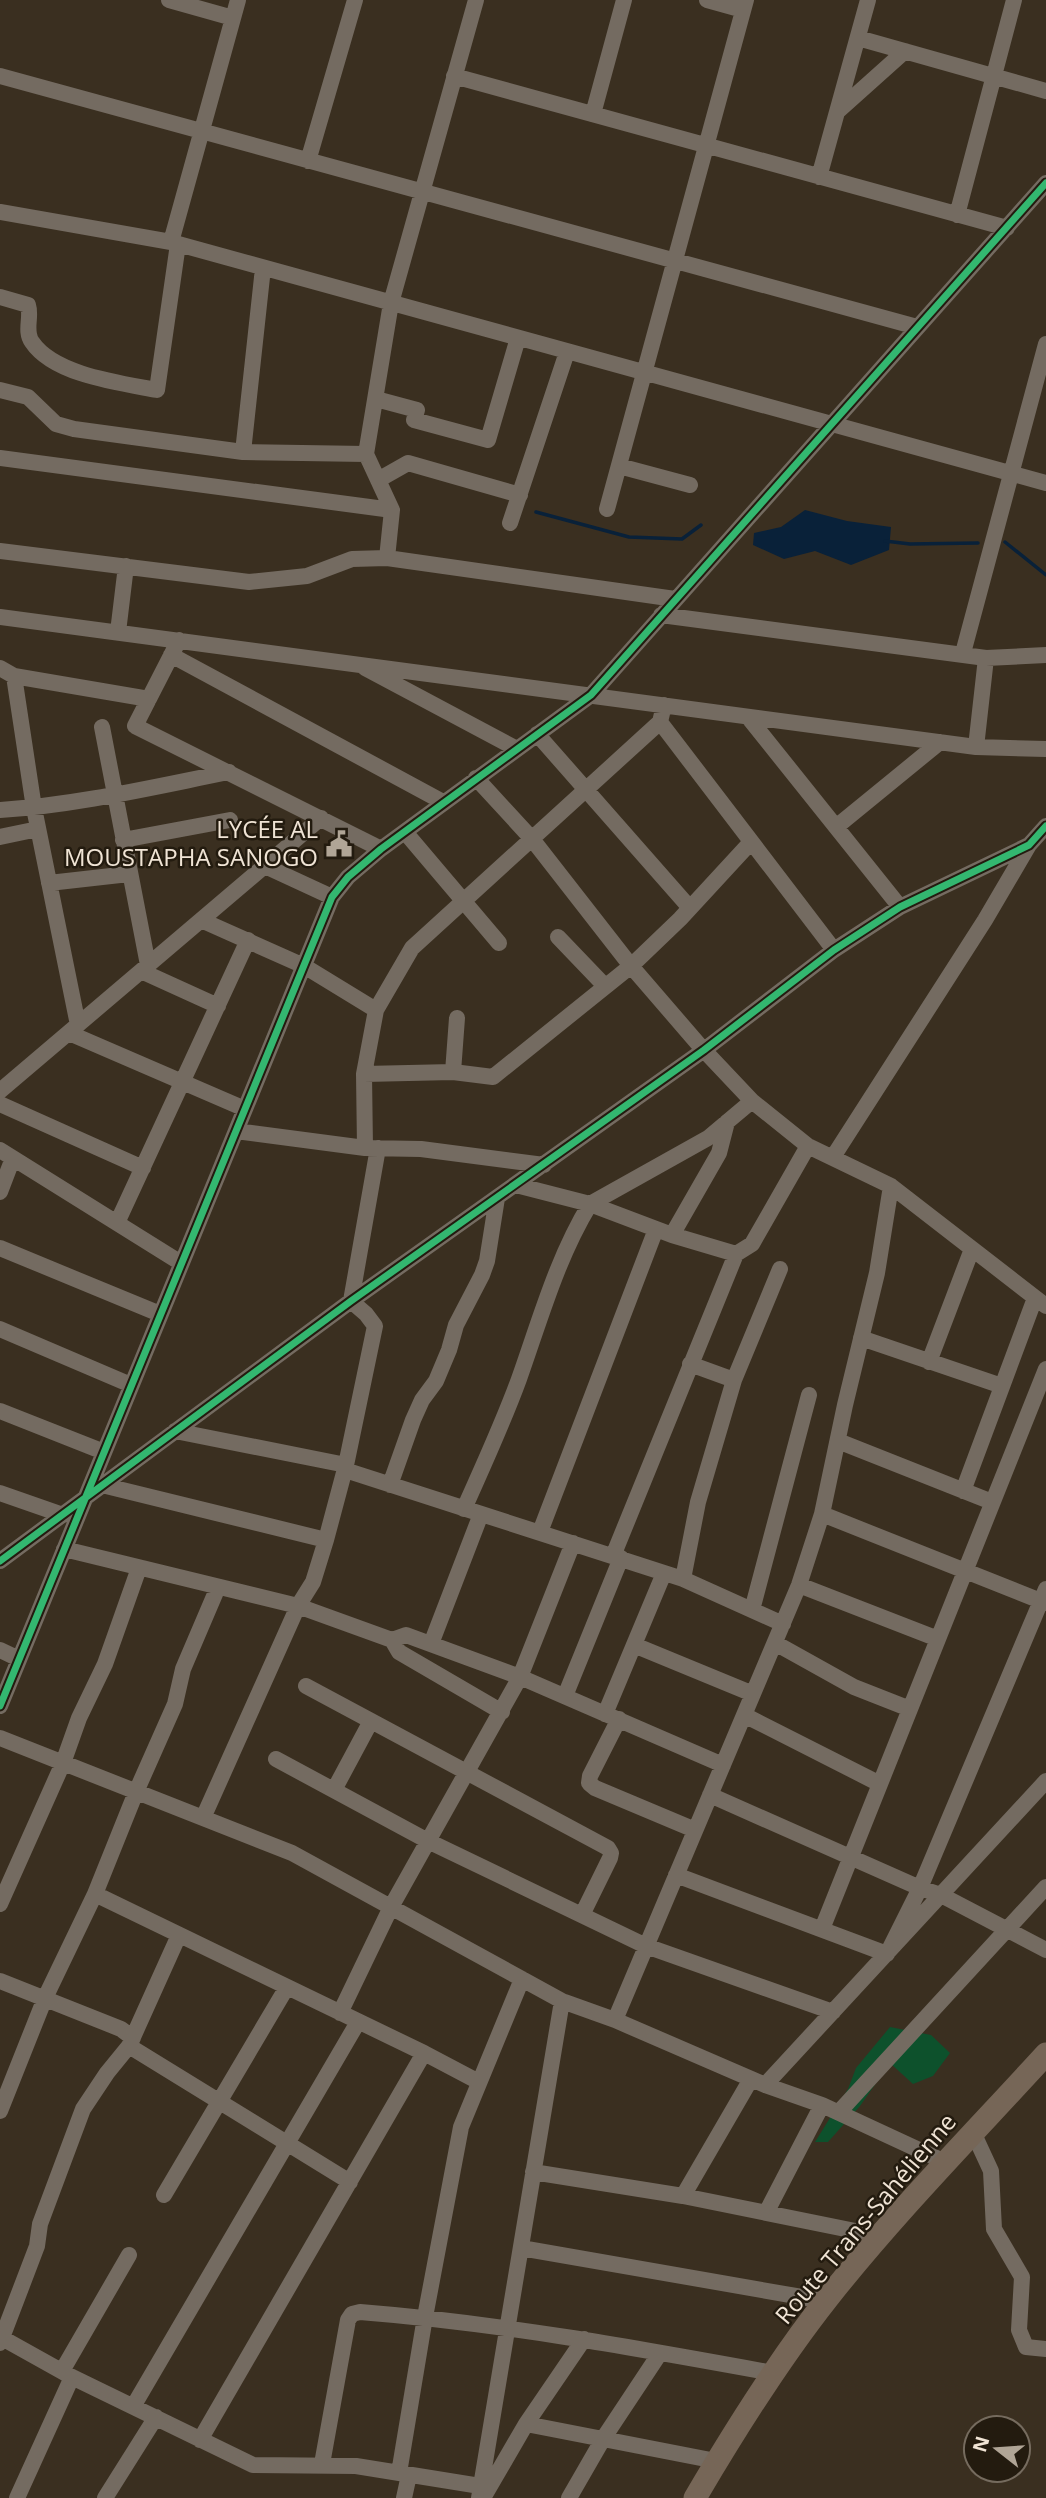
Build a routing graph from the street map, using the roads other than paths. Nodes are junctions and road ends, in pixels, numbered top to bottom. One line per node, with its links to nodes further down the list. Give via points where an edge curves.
1 (169, 0): 10 (street)
2 (238, 0): 10 (street)
3 (355, 0): 21 (street)
4 (475, 0): 14 (street)
5 (624, 0): 18 (street)
6 (707, 0): 9 (street)
7 (868, 0): 11 (street)
8 (1014, 0): 15 (street)
9 (745, 5): 20 (street)
10 (233, 18): 19 (street)
11 (858, 38): 12 (street); 17 (street)
12 (905, 51): 15 (street); 17 (street)
13 (0, 76): 19 (street)
14 (454, 76): 18 (street); 24 (street)
15 (994, 76): 16 (street); 26 (street)
16 (1046, 91)
17 (838, 111): 22 (street)
18 (593, 114): 20 (street)
19 (201, 132): 21 (street); 28 (street)
20 (706, 145): 22 (street); 29 (street)
21 (308, 161): 24 (street)
22 (819, 177): 26 (street)
23 (1046, 183): 27 (street)
24 (422, 192): 29 (street); 32 (street)
25 (0, 212): 28 (street)
26 (957, 215): 27 (street)
27 (1007, 228): 33 (street)
28 (174, 243): 30 (street); 31 (street, via 157,390 65,368 32,342 28,305)
29 (674, 262): 33 (street); 38 (street)
30 (263, 268): 32 (street); 42 (street)
31 (0, 297)
32 (391, 303): 34 (street); 40 (street)
33 (917, 327): 41 (street)
34 (518, 338): 36 (street); 40 (street, via 488,440 414,420 417,410)
35 (1046, 344): 37 (street)
36 (566, 352): 38 (street); 50 (street)
37 (1043, 363): 46 (street)
38 (644, 373): 41 (street); 45 (street)
39 (0, 390): 42 (street, via 28,397 56,424 74,429)
40 (376, 399): 43 (street)
41 (831, 425): 46 (street); 57 (street)
42 (243, 452): 43 (street)
43 (366, 454): 47 (street)
44 (0, 458): 52 (street)
45 (619, 466): 49 (street); 51 (street)
46 (1010, 474): 48 (street); 62 (street)
47 (378, 480): 50 (street, via 408,463); 52 (street)
48 (1046, 483)
49 (690, 485)
50 (520, 495): 53 (street)
51 (607, 509)
52 (392, 510): 55 (street)
53 (510, 523)
54 (0, 551): 56 (street)
55 (387, 558): 56 (street, via 352,559 307,576 249,582); 57 (street)
56 (125, 566): 60 (street)
57 (675, 599): 58 (street)
58 (661, 615): 62 (street); 68 (street)
59 (0, 617): 60 (street)
60 (118, 632): 61 (street)
61 (179, 640): 63 (street); 66 (street)
62 (963, 653): 65 (street)
63 (171, 655): 69 (street); 83 (street)
64 (1046, 655): 65 (street)
65 (986, 658): 76 (street)
66 (356, 664): 68 (street); 78 (street)
67 (7, 672): 69 (street); 84 (street)
68 (591, 695): 70 (street); 74 (street)
69 (149, 699): 79 (street, via 135,726)
70 (664, 705): 71 (street); 72 (street)
71 (748, 717): 75 (street); 89 (street)
72 (660, 722): 81 (street); 95 (street)
73 (102, 727): 82 (street)
74 (537, 734): 78 (street); 81 (street)
75 (940, 742): 76 (street); 89 (street)
76 (976, 747): 77 (street)
77 (1046, 749)
78 (517, 750): 80 (street)
79 (229, 772): 82 (street); 86 (street)
80 (477, 778): 83 (street); 93 (street)
81 (586, 790): 93 (street); 104 (street)
82 (115, 795): 84 (street); 94 (street)
83 (443, 802): 91 (street)
84 (34, 808): 85 (street); 90 (street)
85 (0, 810)
86 (321, 818): 97 (street); 98 (street)
87 (230, 820): 94 (street)
88 (1046, 826): 96 (street)
89 (836, 827): 103 (street)
90 (38, 829): 92 (street); 100 (street)
91 (405, 832): 97 (street); 102 (street)
92 (0, 837)
93 (532, 839): 102 (street); 111 (street)
94 (123, 840): 99 (street)
95 (751, 842): 104 (street); 109 (street)
96 (1029, 845): 103 (street); 130 (street)
97 (381, 849): 101 (street)
98 (265, 866): 101 (street); 105 (street)
99 (129, 874): 100 (street); 112 (street)
100 (48, 883): 117 (street)
101 (332, 897): 110 (street)
102 (463, 901): 108 (street); 115 (street, via 411,948)
103 (901, 907): 109 (street)
104 (690, 908): 111 (street)
105 (201, 920): 107 (street); 112 (street)
106 (558, 937): 113 (street)
107 (248, 940): 110 (street); 114 (street)
108 (499, 943)
109 (834, 950): 118 (street)
110 (303, 966): 115 (street); 124 (street)
111 (631, 966): 113 (street); 118 (street)
112 (144, 968): 114 (street); 117 (street)
113 (604, 985): 119 (street, via 492,1077)
114 (218, 1006): 121 (street)
115 (376, 1010): 120 (street)
116 (457, 1018): 119 (street)
117 (74, 1029): 121 (street); 122 (street)
118 (704, 1049): 123 (street); 131 (street)
119 (453, 1072): 120 (street)
120 (363, 1074): 128 (street)
121 (183, 1081): 124 (street); 132 (street)
122 (0, 1092): 132 (street)
123 (752, 1101): 125 (street); 127 (street)
124 (245, 1109): 126 (street)
125 (727, 1122): 137 (street, via 708,1138); 140 (street, via 719,1153)
126 (236, 1131): 128 (street); 144 (street)
127 (808, 1146): 130 (street); 143 (street, via 752,1244)
128 (372, 1148): 131 (street, via 421,1149); 146 (street)
129 (7, 1154): 135 (street); 138 (street)
130 (833, 1157): 134 (street)
131 (544, 1165): 133 (street)
132 (143, 1168): 138 (street)
133 (516, 1185): 136 (street); 137 (street)
134 (891, 1186): 142 (street); 150 (street)
135 (0, 1192)
136 (497, 1198): 146 (street); 164 (street, via 482,1275 456,1325 436,1381 413,1420)
137 (590, 1204): 139 (street); 169 (street, via 541,1311 519,1381)
138 (117, 1223): 144 (street)
139 (656, 1229): 140 (street); 173 (street)
140 (672, 1235): 143 (street)
141 (0, 1248): 148 (street)
142 (972, 1249): 147 (street); 151 (street)
143 (736, 1254): 152 (street)
144 (181, 1263): 148 (street)
145 (780, 1269): 154 (street)
146 (351, 1301): 159 (street); 162 (street, via 375,1326)
147 (1041, 1302): 156 (street)
148 (160, 1314): 155 (street)
149 (0, 1329): 155 (street)
150 (861, 1338): 151 (street); 160 (street)
151 (929, 1362): 156 (street)
152 (690, 1364): 154 (street); 177 (street)
153 (1046, 1368): 168 (street)
154 (734, 1380): 182 (street, via 698,1502)
155 (131, 1385): 161 (street)
156 (1002, 1386): 165 (street)
157 (809, 1395): 187 (street)
158 (0, 1411): 161 (street)
159 (175, 1431): 162 (street); 163 (street)
160 (838, 1441): 165 (street); 172 (street)
161 (104, 1452): 167 (street)
162 (345, 1468): 164 (street); 174 (street)
163 (102, 1485): 167 (street); 174 (street)
164 (390, 1485): 169 (street)
165 (963, 1491): 168 (street)
166 (0, 1493): 170 (street)
167 (84, 1501): 170 (street); 176 (street)
168 (992, 1502): 180 (street)
169 (464, 1509): 171 (street)
170 (63, 1514): 178 (street)
171 (481, 1514): 173 (street); 192 (street)
172 (822, 1514): 180 (street); 183 (street)
173 (540, 1532): 175 (street)
174 (326, 1540): 186 (street, via 313,1583)
175 (573, 1543): 177 (street); 196 (street)
176 (64, 1549): 179 (street); 195 (street)
177 (617, 1557): 181 (street); 199 (street)
178 (0, 1561)
179 (139, 1568): 184 (street); 208 (street)
180 (966, 1569): 185 (street); 189 (street)
181 (664, 1573): 182 (street); 193 (street)
182 (682, 1579): 187 (street)
183 (799, 1585): 188 (street); 189 (street)
184 (218, 1587): 186 (street); 214 (street, via 183,1669 175,1704)
185 (1045, 1597): 222 (street)
186 (298, 1606): 190 (street); 216 (street)
187 (752, 1610): 188 (street)
188 (783, 1624): 191 (street)
189 (938, 1639): 201 (street)
190 (392, 1640): 192 (street, via 406,1634); 202 (street, via 399,1653)
191 (775, 1643): 198 (street); 201 (street, via 853,1687)
192 (431, 1644): 196 (street)
193 (634, 1645): 198 (street); 204 (street)
194 (0, 1650): 195 (street)
195 (19, 1659): 200 (street)
196 (520, 1677): 199 (street); 202 (street)
197 (306, 1686): 205 (street)
198 (753, 1694): 203 (street)
199 (565, 1696): 204 (street)
200 (0, 1706)
201 (910, 1709): 212 (street)
202 (502, 1712): 210 (street)
203 (744, 1715): 209 (street); 212 (street)
204 (612, 1717): 209 (street); 217 (street, via 589,1783)
205 (371, 1721): 210 (street); 213 (street)
206 (0, 1738): 208 (street)
207 (276, 1759): 213 (street)
208 (63, 1763): 214 (street); 225 (street)
209 (723, 1765): 215 (street)
210 (467, 1773): 218 (street); 227 (street, via 608,1848 610,1858)
211 (1046, 1781): 224 (street)
212 (880, 1784): 219 (street)
213 (334, 1790): 218 (street)
214 (136, 1792): 216 (street); 223 (street)
215 (710, 1795): 217 (street); 219 (street)
216 (203, 1818): 226 (street, via 292,1853)
217 (695, 1830): 220 (street)
218 (428, 1842): 226 (street); 227 (street)
219 (850, 1856): 222 (street); 228 (street)
220 (676, 1875): 228 (street); 231 (street)
221 (1046, 1887): 229 (street)
222 (919, 1888): 224 (street); 233 (street)
223 (95, 1894): 230 (street); 237 (street)
224 (941, 1895): 229 (street); 233 (street)
225 (0, 1904)
226 (391, 1907): 234 (street); 240 (street)
227 (582, 1915): 231 (street)
228 (822, 1929): 233 (street)
229 (1006, 1929): 232 (street); 251 (street)
230 (179, 1935): 236 (street); 243 (street)
231 (646, 1945): 239 (street); 241 (street)
232 (1046, 1950)
233 (887, 1954): 239 (street)
234 (522, 1979): 238 (street); 246 (street)
235 (0, 1981): 237 (street)
236 (288, 1987): 240 (street); 248 (street)
237 (45, 1998): 243 (street, via 121,2029); 250 (street)
238 (562, 2001): 241 (street); 255 (street)
239 (833, 2012): 247 (street)
240 (340, 2013): 242 (street)
241 (615, 2020): 247 (street)
242 (358, 2021): 244 (street); 253 (street)
243 (131, 2042): 248 (street); 267 (street, via 83,2109)
244 (424, 2053): 246 (street); 256 (street)
245 (1046, 2054): 252 (highway, Route Trans-Sahélienne)
246 (479, 2082): 264 (street, via 461,2127)
247 (758, 2082): 249 (street); 258 (street)
248 (219, 2101): 253 (street); 257 (street)
249 (822, 2105): 251 (street); 259 (street)
250 (0, 2111)
251 (839, 2112): 254 (street)
252 (973, 2132): 254 (highway, Route Trans-Sahélienne); 268 (street, via 991,2171 994,2229 1022,2277 1019,2330 1026,2347)
253 (288, 2142): 256 (street); 272 (street)
254 (945, 2162): 260 (highway, Route Trans-Sahélienne)
255 (533, 2172): 258 (street); 261 (street)
256 (349, 2182): 276 (street)
257 (164, 2195)
258 (683, 2196): 259 (street)
259 (766, 2213): 260 (street)
260 (880, 2236): 263 (highway, Route Trans-Sahélienne)
261 (521, 2248): 263 (street); 265 (street)
262 (129, 2255): 271 (street)
263 (825, 2301): 270 (highway, Route Trans-Sahélienne)
264 (425, 2317): 265 (street); 278 (street, via 352,2314); 279 (street)
265 (506, 2328): 266 (street); 280 (street)
266 (584, 2339): 269 (street); 274 (street)
267 (1, 2341): 271 (street)
268 (1046, 2349)
269 (660, 2353): 270 (street); 275 (street)
270 (773, 2373): 277 (highway, Route Trans-Sahélienne)
271 (67, 2374): 272 (street); 281 (street)
272 (134, 2405): 273 (street)
273 (156, 2417): 276 (street); 282 (street)
274 (526, 2424): 275 (street); 280 (street)
275 (603, 2439): 277 (street); 284 (street)
276 (200, 2440): 278 (street, via 253,2465)
277 (716, 2461): 285 (highway, Route Trans-Sahélienne)
278 (322, 2464): 279 (street)
279 (404, 2474): 280 (street); 283 (street)
280 (481, 2494)
281 (18, 2498)
282 (105, 2498)
283 (404, 2498)
284 (569, 2498)
285 (695, 2498)

